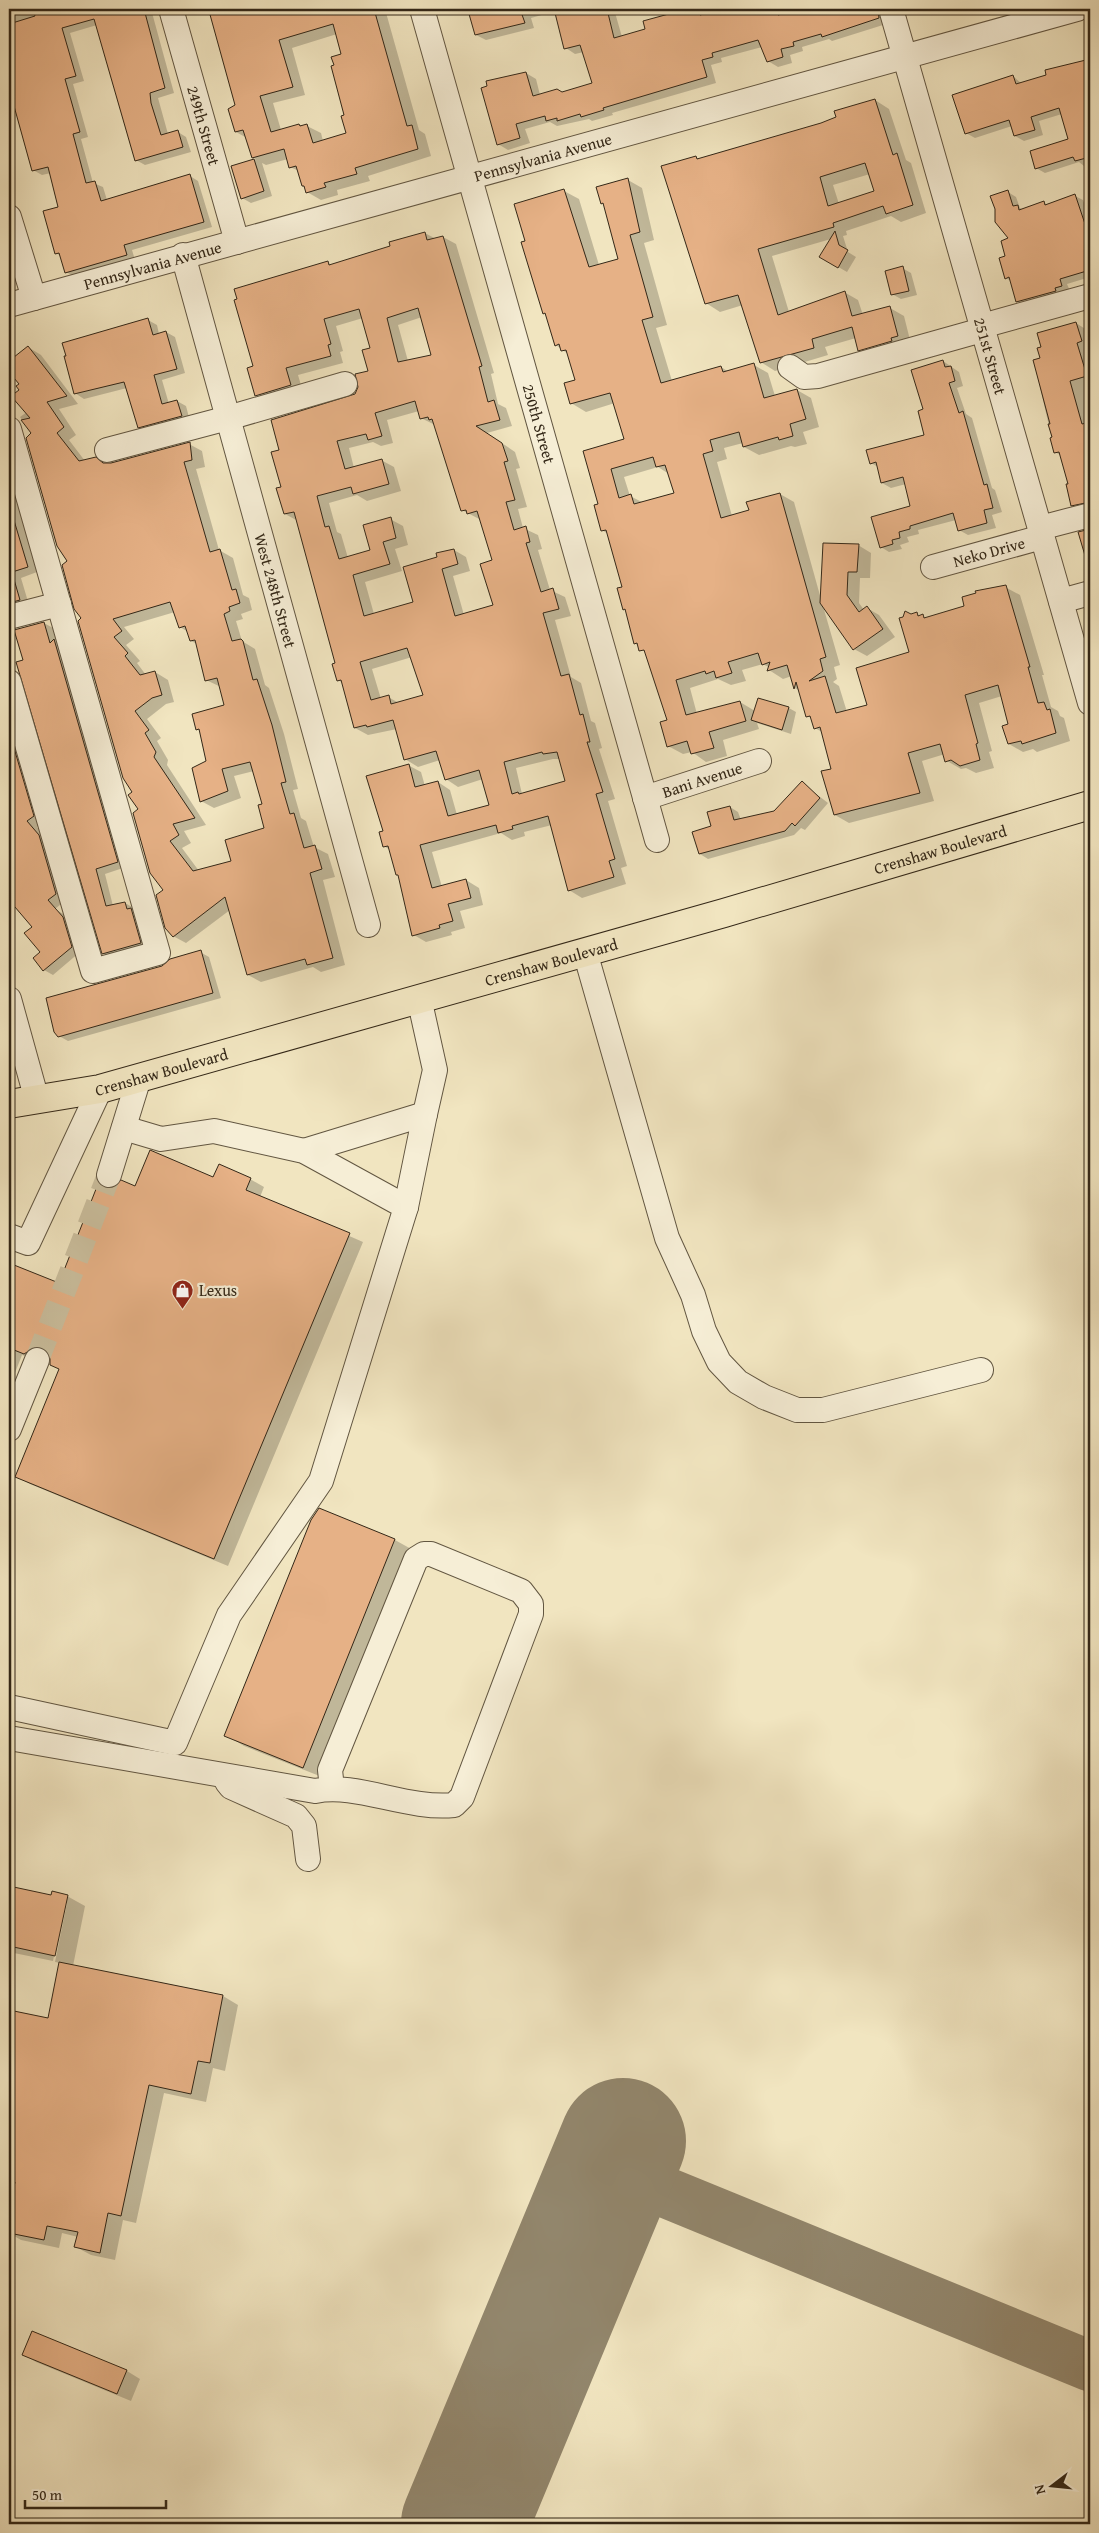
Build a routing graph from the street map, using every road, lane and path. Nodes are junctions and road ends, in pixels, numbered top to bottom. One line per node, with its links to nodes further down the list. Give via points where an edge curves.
1 (171, 9): 8 (street, 249th Street)
2 (422, 9): 6 (street, 250th Street)
3 (891, 9): 5 (street, 251st Street)
4 (1077, 9): 5 (street, Pennsylvania Avenue)
5 (904, 56): 6 (street, Pennsylvania Avenue); 13 (street, 251st Street)
6 (469, 176): 8 (street, Pennsylvania Avenue); 29 (street, 250th Street)
7 (9, 217): 11 (street)
8 (237, 242): 9 (street, Pennsylvania Avenue)
9 (183, 255): 11 (street, Pennsylvania Avenue); 16 (street, West 248th Street)
10 (1090, 296): 13 (street)
11 (34, 298): 12 (street, Pennsylvania Avenue)
12 (9, 305)
13 (982, 328): 14 (street, via 818,376 804,377); 20 (street, 251st Street)
14 (790, 367)
15 (345, 384): 16 (street)
16 (228, 418): 18 (street); 32 (street, West 248th Street)
17 (9, 429): 24 (street)
18 (108, 450)
19 (1090, 515): 20 (street, Neko Drive)
20 (1041, 532): 21 (street, Neko Drive); 23 (street, 251st Street)
21 (933, 567)
22 (1090, 593): 23 (street)
23 (1061, 601): 27 (street, 251st Street)
24 (59, 604): 25 (street); 26 (street, via 158,953 93,971)
25 (9, 617)
26 (9, 682)
27 (1090, 702)
28 (759, 761): 29 (street, Bani Avenue)
29 (645, 798): 31 (street, 250th Street)
30 (1090, 805): 33 (main road, Crenshaw Boulevard)
31 (657, 840)
32 (368, 924)
33 (585, 952): 34 (main road, Crenshaw Boulevard); 47 (street, via 666,1238 719,1362 745,1386 797,1410 824,1410)
34 (419, 998): 36 (main road, Crenshaw Boulevard); 40 (street, via 434,1070)
35 (9, 999): 38 (street)
36 (139, 1078): 37 (main road, Crenshaw Boulevard); 41 (street)
37 (100, 1088): 38 (main road, Crenshaw Boulevard); 45 (street, via 28,1243)
38 (37, 1100): 39 (main road, Crenshaw Boulevard)
39 (9, 1104)
40 (426, 1114): 42 (street); 44 (street)
41 (124, 1128): 42 (street, via 161,1140 214,1131); 43 (street)
42 (304, 1151): 44 (street)
43 (109, 1175)
44 (406, 1206): 49 (street, via 321,1481 229,1614 175,1743)
45 (9, 1236)
46 (37, 1360): 48 (street)
47 (981, 1370)
48 (9, 1429)
49 (9, 1707)
50 (9, 1738): 51 (street)
51 (219, 1775): 52 (street, via 315,1792); 53 (street, via 231,1787 296,1816 304,1826)
52 (332, 1788): 52 (street, via 411,1805 454,1806 462,1797 531,1614 531,1604 521,1591 431,1554 416,1559 330,1770)
53 (308, 1859)

